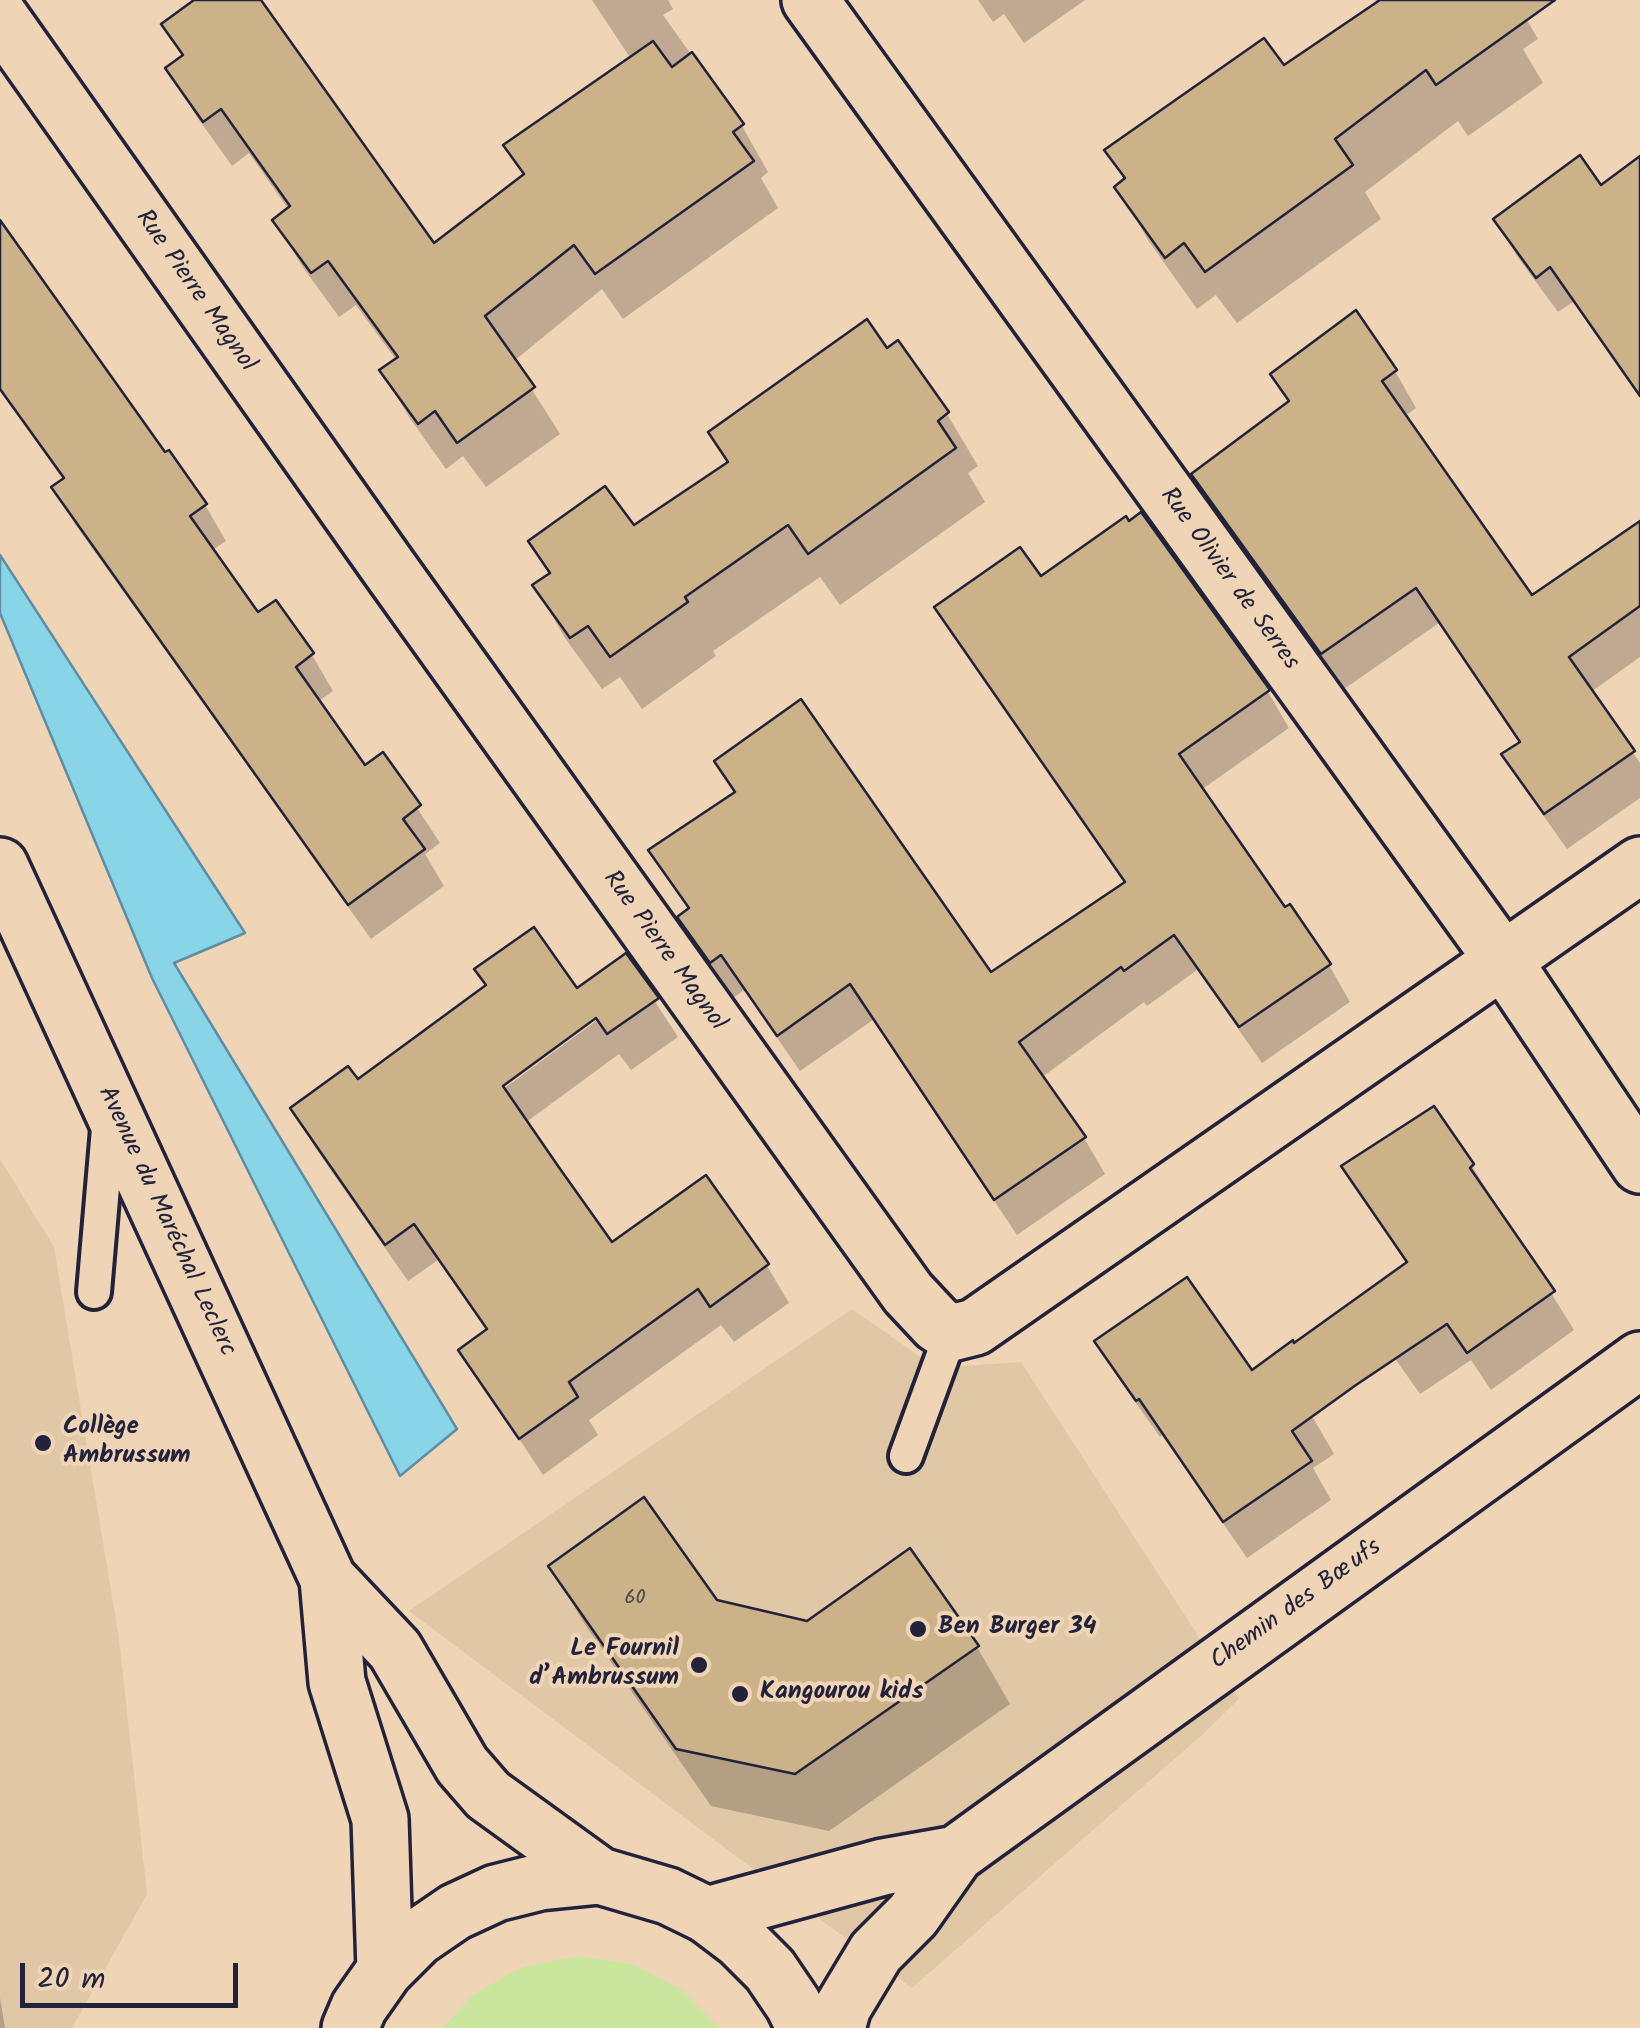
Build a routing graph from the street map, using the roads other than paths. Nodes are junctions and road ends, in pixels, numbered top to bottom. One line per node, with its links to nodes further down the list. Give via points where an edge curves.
1 (810, 0): 5 (street, Rue Olivier de Serres)
2 (0, 17): 9 (street, Rue Pierre Magnol, via 908,1293)
3 (1640, 864): 5 (street)
4 (0, 866): 6 (street, Avenue du Maréchal Leclerc)
5 (1503, 960): 7 (street, Rue Olivier de Serres); 9 (street, via 975,1327)
6 (110, 1102): 8 (lane); 12 (street, Avenue du Maréchal Leclerc)
7 (1640, 1165)
8 (94, 1292)
9 (951, 1333): 11 (lane)
10 (1640, 1360): 13 (street, Chemin des Bœufs)
11 (906, 1456)
12 (328, 1578): 14 (street, Avenue du Maréchal Leclerc, via 395,1650 462,1765 488,1796); 16 (street, Avenue du Maréchal Leclerc, via 337,1682 380,1819)
13 (956, 1854): 15 (street, Chemin des Bœufs); 19 (street, Chemin des Bœufs, via 913,1915 876,1952)
14 (600, 1876): 15 (street); 16 (street, via 496,1893 454,1912)
15 (707, 1915): 18 (street, via 770,1970)
16 (385, 1970): 17 (street)
17 (350, 2028)
18 (804, 2028)
19 (837, 2028)

